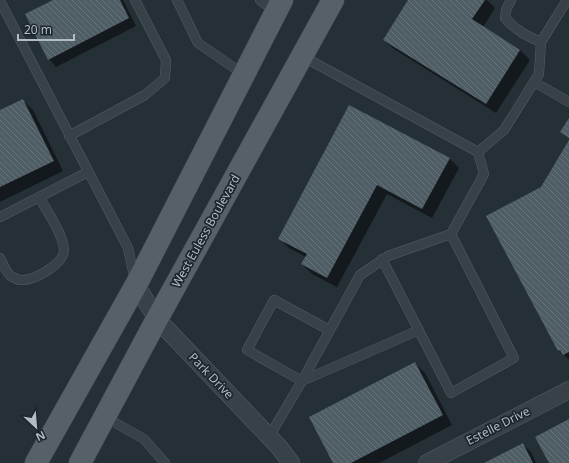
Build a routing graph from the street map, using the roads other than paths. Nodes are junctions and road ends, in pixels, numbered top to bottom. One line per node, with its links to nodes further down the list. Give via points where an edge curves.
1 (135, 0): 13 (lane, via 166,60 165,78 145,95)
2 (177, 0): 10 (lane, via 198,42)
3 (333, 0): 9 (main road, West Euless Boulevard)
4 (511, 0): 8 (lane, via 506,10 506,18 512,26)
5 (567, 0): 8 (lane)
6 (0, 1): 13 (lane)
7 (272, 4): 10 (main road)
8 (541, 42): 11 (lane, via 539,74)
9 (302, 56): 14 (lane); 22 (main road, West Euless Boulevard)
10 (243, 74): 21 (main road)
11 (534, 82): 12 (lane); 14 (lane, via 504,130)
12 (569, 102)
13 (69, 136): 15 (lane)
14 (478, 152): 18 (lane, via 484,174)
15 (88, 172): 16 (lane); 21 (lane, via 128,248)
16 (39, 197): 17 (lane); 19 (lane, via 61,238 64,250 61,259 35,278 21,281 9,275)
17 (0, 217)
18 (451, 234): 20 (lane); 24 (lane, via 514,358 451,393)
19 (0, 258)
20 (382, 259): 23 (lane, via 360,275); 24 (lane)
21 (136, 285): 22 (street, Park Drive); 29 (main road)
22 (157, 319): 27 (main road, West Euless Boulevard); 28 (street, Park Drive)
23 (329, 330): 25 (lane); 25 (lane, via 274,300 247,350)
24 (418, 330): 25 (lane)
25 (302, 381): 28 (lane)
26 (569, 390): 33 (street, Estelle Drive)
27 (105, 417): 30 (main road, West Euless Boulevard); 31 (lane, via 144,439)
28 (269, 437): 32 (street, Park Drive)
29 (36, 463)
30 (80, 463)
31 (165, 463)
32 (291, 463)
33 (427, 463)

